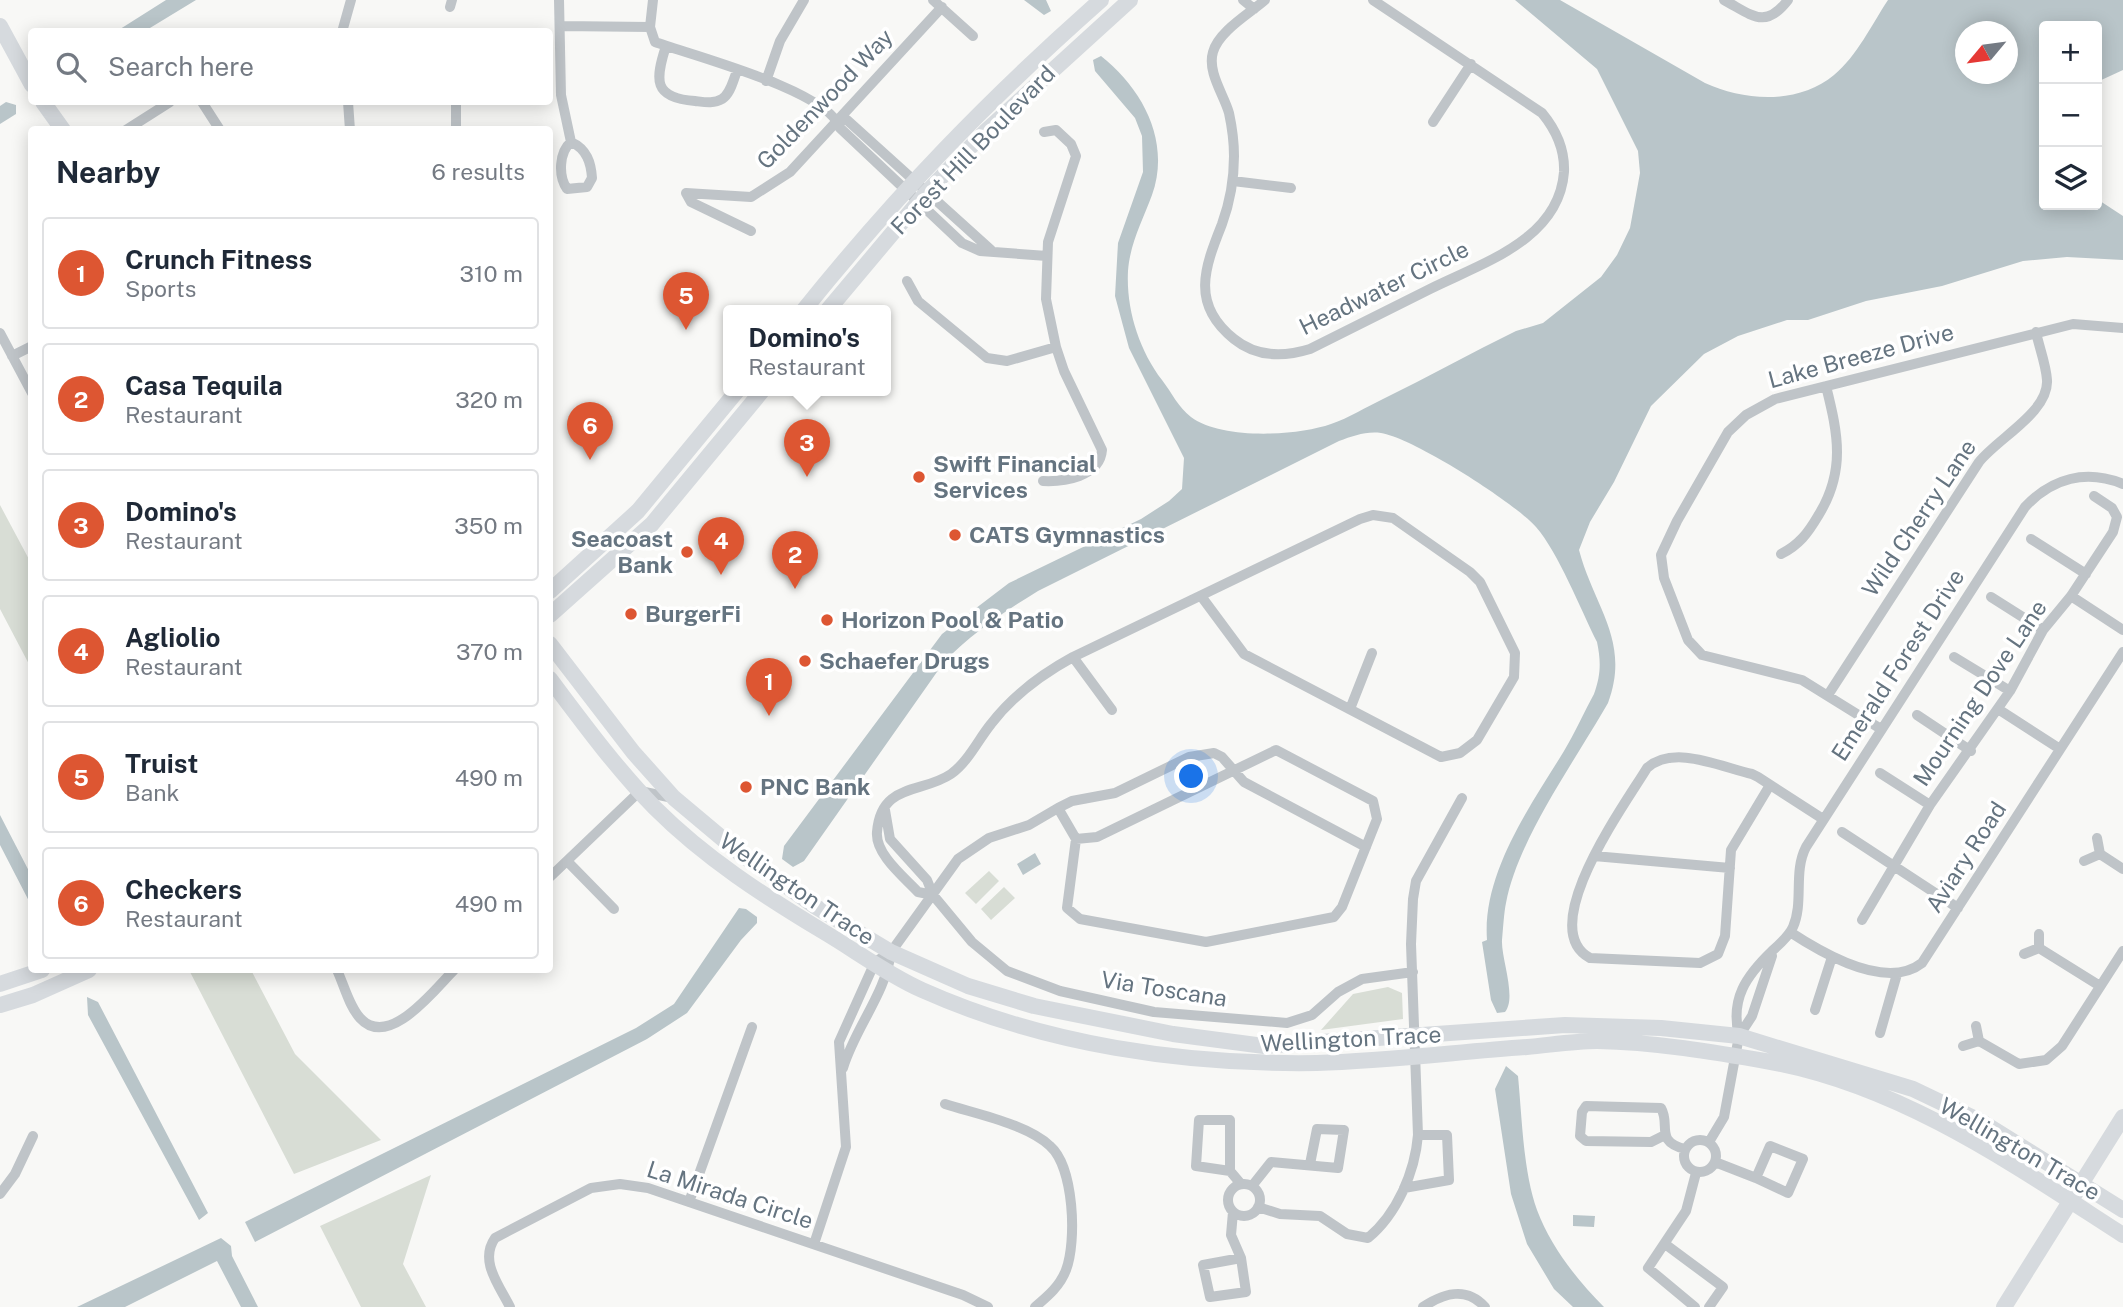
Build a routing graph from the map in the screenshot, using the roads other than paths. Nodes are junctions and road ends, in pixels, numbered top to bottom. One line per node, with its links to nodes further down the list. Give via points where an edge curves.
1 (351, 0): 17 (street)
2 (559, 0): 15 (street)
3 (653, 0): 16 (street)
4 (804, 0): 23 (street, via 780,41)
5 (1101, 0): 39 (street, Forest Hill Boulevard, via 1020,71)
6 (1130, 0): 41 (street, Forest Hill Boulevard, via 1034,85)
7 (1243, 0): 13 (street)
8 (1265, 0): 13 (street, Headwater Circle)
9 (1373, 0): 20 (street, Headwater Circle)
10 (1724, 0): 11 (street, via 1752,16 1766,18 1779,13)
11 (1788, 0)
12 (937, 4): 18 (street); 29 (street, Goldenwood Way)
13 (1251, 5): 38 (street, Headwater Circle, via 1219,41 1212,58 1233,134)
14 (0, 26): 22 (street)
15 (560, 26): 16 (street); 37 (street, via 561,95)
16 (650, 27): 19 (street, via 654,41)
17 (343, 28)
18 (972, 36)
19 (666, 46): 21 (street); 21 (street, via 658,77 672,98 722,99)
20 (1471, 64): 30 (street); 38 (street, Headwater Circle, via 1532,104 1550,123 1564,167 1555,206 1534,232 1506,251 1310,348 1273,355 1248,348 1228,334 1210,309 1205,265)
21 (737, 71): 23 (street)
22 (28, 78)
23 (766, 81): 29 (street, via 812,99)
24 (45, 105): 31 (street)
25 (165, 105): 32 (street)
26 (204, 105): 33 (street)
27 (348, 105): 34 (street)
28 (456, 105): 35 (street)
29 (837, 119): 39 (street, via 840,128); 42 (street, Goldenwood Way, via 790,172 751,197 686,192 691,202)
30 (1433, 122)
31 (59, 126)
32 (132, 126)
33 (217, 126)
34 (350, 126)
35 (456, 126)
36 (1044, 132): 43 (street, via 1056,130 1076,156 1054,218)
37 (571, 139)
38 (1233, 181): 40 (street)
39 (908, 185): 41 (street); 45 (street, Forest Hill Boulevard)
40 (1291, 188)
41 (923, 197): 43 (street, via 962,243 980,251); 46 (street, Forest Hill Boulevard)
42 (751, 231)
43 (1047, 256): 50 (street, via 1046,299)
44 (907, 281): 50 (street, via 918,301 986,358 1007,361)
45 (808, 305)
46 (832, 305)
47 (2123, 328): 48 (street, Lake Breeze Drive, via 2087,323)
48 (2036, 332): 54 (street, Lake Breeze Drive); 77 (street, Wild Cherry Lane, via 2047,380 2043,400 1979,461)
49 (0, 333): 52 (street)
50 (1056, 347): 57 (street, via 1100,443 1101,456 1094,467 1065,482)
51 (28, 348): 52 (street)
52 (12, 356): 53 (street)
53 (28, 386)
54 (1826, 386): 61 (street, via 1838,434 1837,475 1807,535); 77 (street, Lake Breeze Drive, via 1768,402 1734,426 1676,521 1661,555 1664,578 1685,634 1697,651 1709,658 1802,680)
55 (733, 396): 63 (street, via 638,511)
56 (758, 396): 67 (street, via 652,524)
57 (1043, 481)
58 (2123, 484): 82 (street, Emerald Forest Drive, via 2081,476 2056,483 2034,497)
59 (2094, 496): 62 (street, Mourning Dove Lane, via 2117,517 2113,532)
60 (2031, 540): 62 (street)
61 (1781, 554)
62 (2086, 574): 65 (street, Mourning Dove Lane)
63 (553, 588)
64 (1200, 596): 73 (street); 78 (street, via 1244,654); 78 (street, via 1373,515 1399,522 1475,577 1515,653 1516,664 1514,677 1477,740 1460,754 1441,757)
65 (2071, 596): 68 (street, Mourning Dove Lane); 69 (street)
66 (1991, 597): 68 (street)
67 (553, 612)
68 (2043, 630): 76 (street, Mourning Dove Lane)
69 (2123, 630)
70 (553, 648): 89 (street, Wellington Trace)
71 (2123, 652): 83 (street, Aviary Road)
72 (1372, 653): 78 (street)
73 (1073, 657): 80 (street); 106 (street, Via Toscana, via 1009,703 956,770 904,790 885,809 877,843 918,892)
74 (1954, 657): 76 (street)
75 (553, 683): 88 (street, Wellington Trace)
76 (2010, 691): 79 (street, Mourning Dove Lane)
77 (1828, 695): 82 (street, Lake Breeze Drive)
78 (1350, 709)
79 (1998, 709): 83 (street); 84 (street, Mourning Dove Lane)
80 (1112, 710)
81 (1917, 715): 84 (street)
82 (1881, 729): 93 (street, Emerald Forest Drive)
83 (2060, 749): 107 (street, Aviary Road)
84 (1971, 751): 91 (street, Mourning Dove Lane)
85 (1233, 769): 92 (street, via 1214,753 1201,754 1115,793); 96 (street, via 1097,837); 97 (street, via 1252,787); 97 (street, via 1276,750 1373,801 1377,820)
86 (1880, 773): 91 (street)
87 (1770, 785): 93 (street); 99 (street, via 1752,774 1676,756 1657,760 1647,768); 102 (street, via 1734,844)
88 (640, 791): 89 (street); 100 (street); 118 (street, Wellington Trace, via 699,848 751,888)
89 (674, 798): 115 (street, Wellington Trace, via 742,855)
90 (1462, 798): 119 (street, via 1416,881 1411,918)
91 (1930, 805): 103 (street, Mourning Dove Lane)
92 (1058, 808): 96 (street); 106 (street, via 969,850)
93 (1823, 819): 110 (street, Emerald Forest Drive, via 1800,859 1796,919)
94 (1842, 832): 103 (street)
95 (2097, 838): 98 (street)
96 (1076, 839): 97 (street, via 1067,908 1080,919 1206,942 1334,917)
97 (1366, 847)
98 (2100, 854): 101 (street); 104 (street)
99 (1594, 856): 102 (street); 102 (street, via 1583,876 1571,931 1575,944 1590,958 1700,963 1713,959 1724,942)
100 (567, 861): 105 (street); 108 (street)
101 (2084, 861)
102 (1730, 868)
103 (1895, 868): 107 (street); 109 (street, Mourning Dove Lane)
104 (2123, 869)
105 (553, 874)
106 (933, 895): 115 (street); 119 (street, Via Toscana, via 972,942 1007,971 1059,991 1154,1012 1293,1022 1312,1015 1362,979)
107 (1958, 908): 124 (street, Aviary Road, via 1922,963)
108 (614, 909)
109 (1862, 920)
110 (1790, 932): 112 (street); 117 (street)
111 (2039, 934): 113 (street)
112 (1776, 947): 133 (street, via 1752,1016); 133 (street, via 1749,972 1734,1015)
113 (2039, 948): 116 (street); 126 (street)
114 (2123, 951): 126 (street)
115 (891, 952): 118 (street); 132 (street, Wellington Trace, via 968,986 1034,1006 1173,1034 1264,1046)
116 (2024, 954)
117 (1832, 957): 124 (street); 128 (street)
118 (882, 967): 136 (street, Wellington Trace, via 920,989 1006,1021 1163,1055 1282,1063); 160 (street, via 839,1042 846,1147)
119 (1413, 972): 132 (street)
120 (33, 973): 125 (street)
121 (83, 973): 127 (street)
122 (338, 973): 123 (street, via 360,1017 371,1026 385,1028 403,1019)
123 (451, 973)
124 (1897, 974): 131 (street)
125 (0, 984)
126 (2100, 986): 134 (street, via 2062,1046 2046,1060 2019,1064)
127 (0, 1005)
128 (1815, 1010)
129 (1976, 1026): 134 (street)
130 (752, 1027): 155 (street)
131 (1880, 1033)
132 (1414, 1035): 133 (street, Wellington Trace, via 1565,1025); 136 (street)
133 (1739, 1036): 137 (street); 150 (street, Wellington Trace, via 1913,1088 1982,1122)
134 (1979, 1041): 135 (street)
135 (1962, 1046)
136 (1415, 1056): 137 (street, Wellington Trace, via 1595,1041); 140 (street)
137 (1734, 1057): 143 (street, via 1724,1117); 154 (street, Wellington Trace, via 1831,1077 1895,1102 1961,1134)
138 (945, 1104): 165 (street, via 1038,1136 1066,1169 1068,1265 1058,1284)
139 (2123, 1117): 150 (street)
140 (1418, 1135): 152 (street); 152 (street, via 1447,1135 1449,1180)
141 (1665, 1135): 141 (street, via 1661,1108 1586,1107 1582,1112 1580,1136 1586,1141 1651,1142); 144 (street, via 1673,1146)
142 (33, 1136): 153 (street)
143 (1709, 1142): 144 (street, via 1698,1140); 145 (street, via 1716,1151)
144 (1685, 1149): 148 (street, via 1685,1163)
145 (1716, 1162): 148 (street, via 1706,1172); 149 (street)
146 (1310, 1164): 151 (street, via 1271,1162)
147 (1230, 1171): 147 (street, via 1196,1166 1199,1120 1230,1120); 151 (street)
148 (1696, 1172): 161 (street, via 1686,1211)
149 (1755, 1178): 149 (street, via 1770,1146 1802,1159 1788,1193)
150 (2081, 1182): 154 (street); 157 (street, Wellington Trace)
151 (1247, 1185): 156 (street, via 1259,1193); 158 (street, via 1229,1193)
152 (1405, 1188): 156 (street, via 1381,1228 1368,1238 1347,1234 1320,1216 1280,1214)
153 (0, 1194)
154 (2070, 1201): 159 (street, Wellington Trace); 170 (street)
155 (689, 1202): 160 (street, La Mirada Circle); 163 (street, La Mirada Circle, via 634,1185 605,1185 500,1233 491,1244 489,1264)
156 (1258, 1207): 158 (street, via 1247,1215)
157 (2123, 1210)
158 (1233, 1212): 162 (street, via 1231,1235)
159 (2123, 1235)
160 (814, 1244): 164 (street, La Mirada Circle)
161 (1665, 1244): 168 (street, via 1648,1268); 169 (street, via 1723,1287)
162 (1241, 1258): 162 (street, via 1246,1292 1210,1297 1203,1265)
163 (510, 1307)
164 (988, 1307)
165 (1035, 1307)
166 (1423, 1307): 167 (street, via 1455,1293 1469,1295)
167 (1485, 1307)
168 (1695, 1307)
169 (1709, 1307)
170 (2004, 1307)

